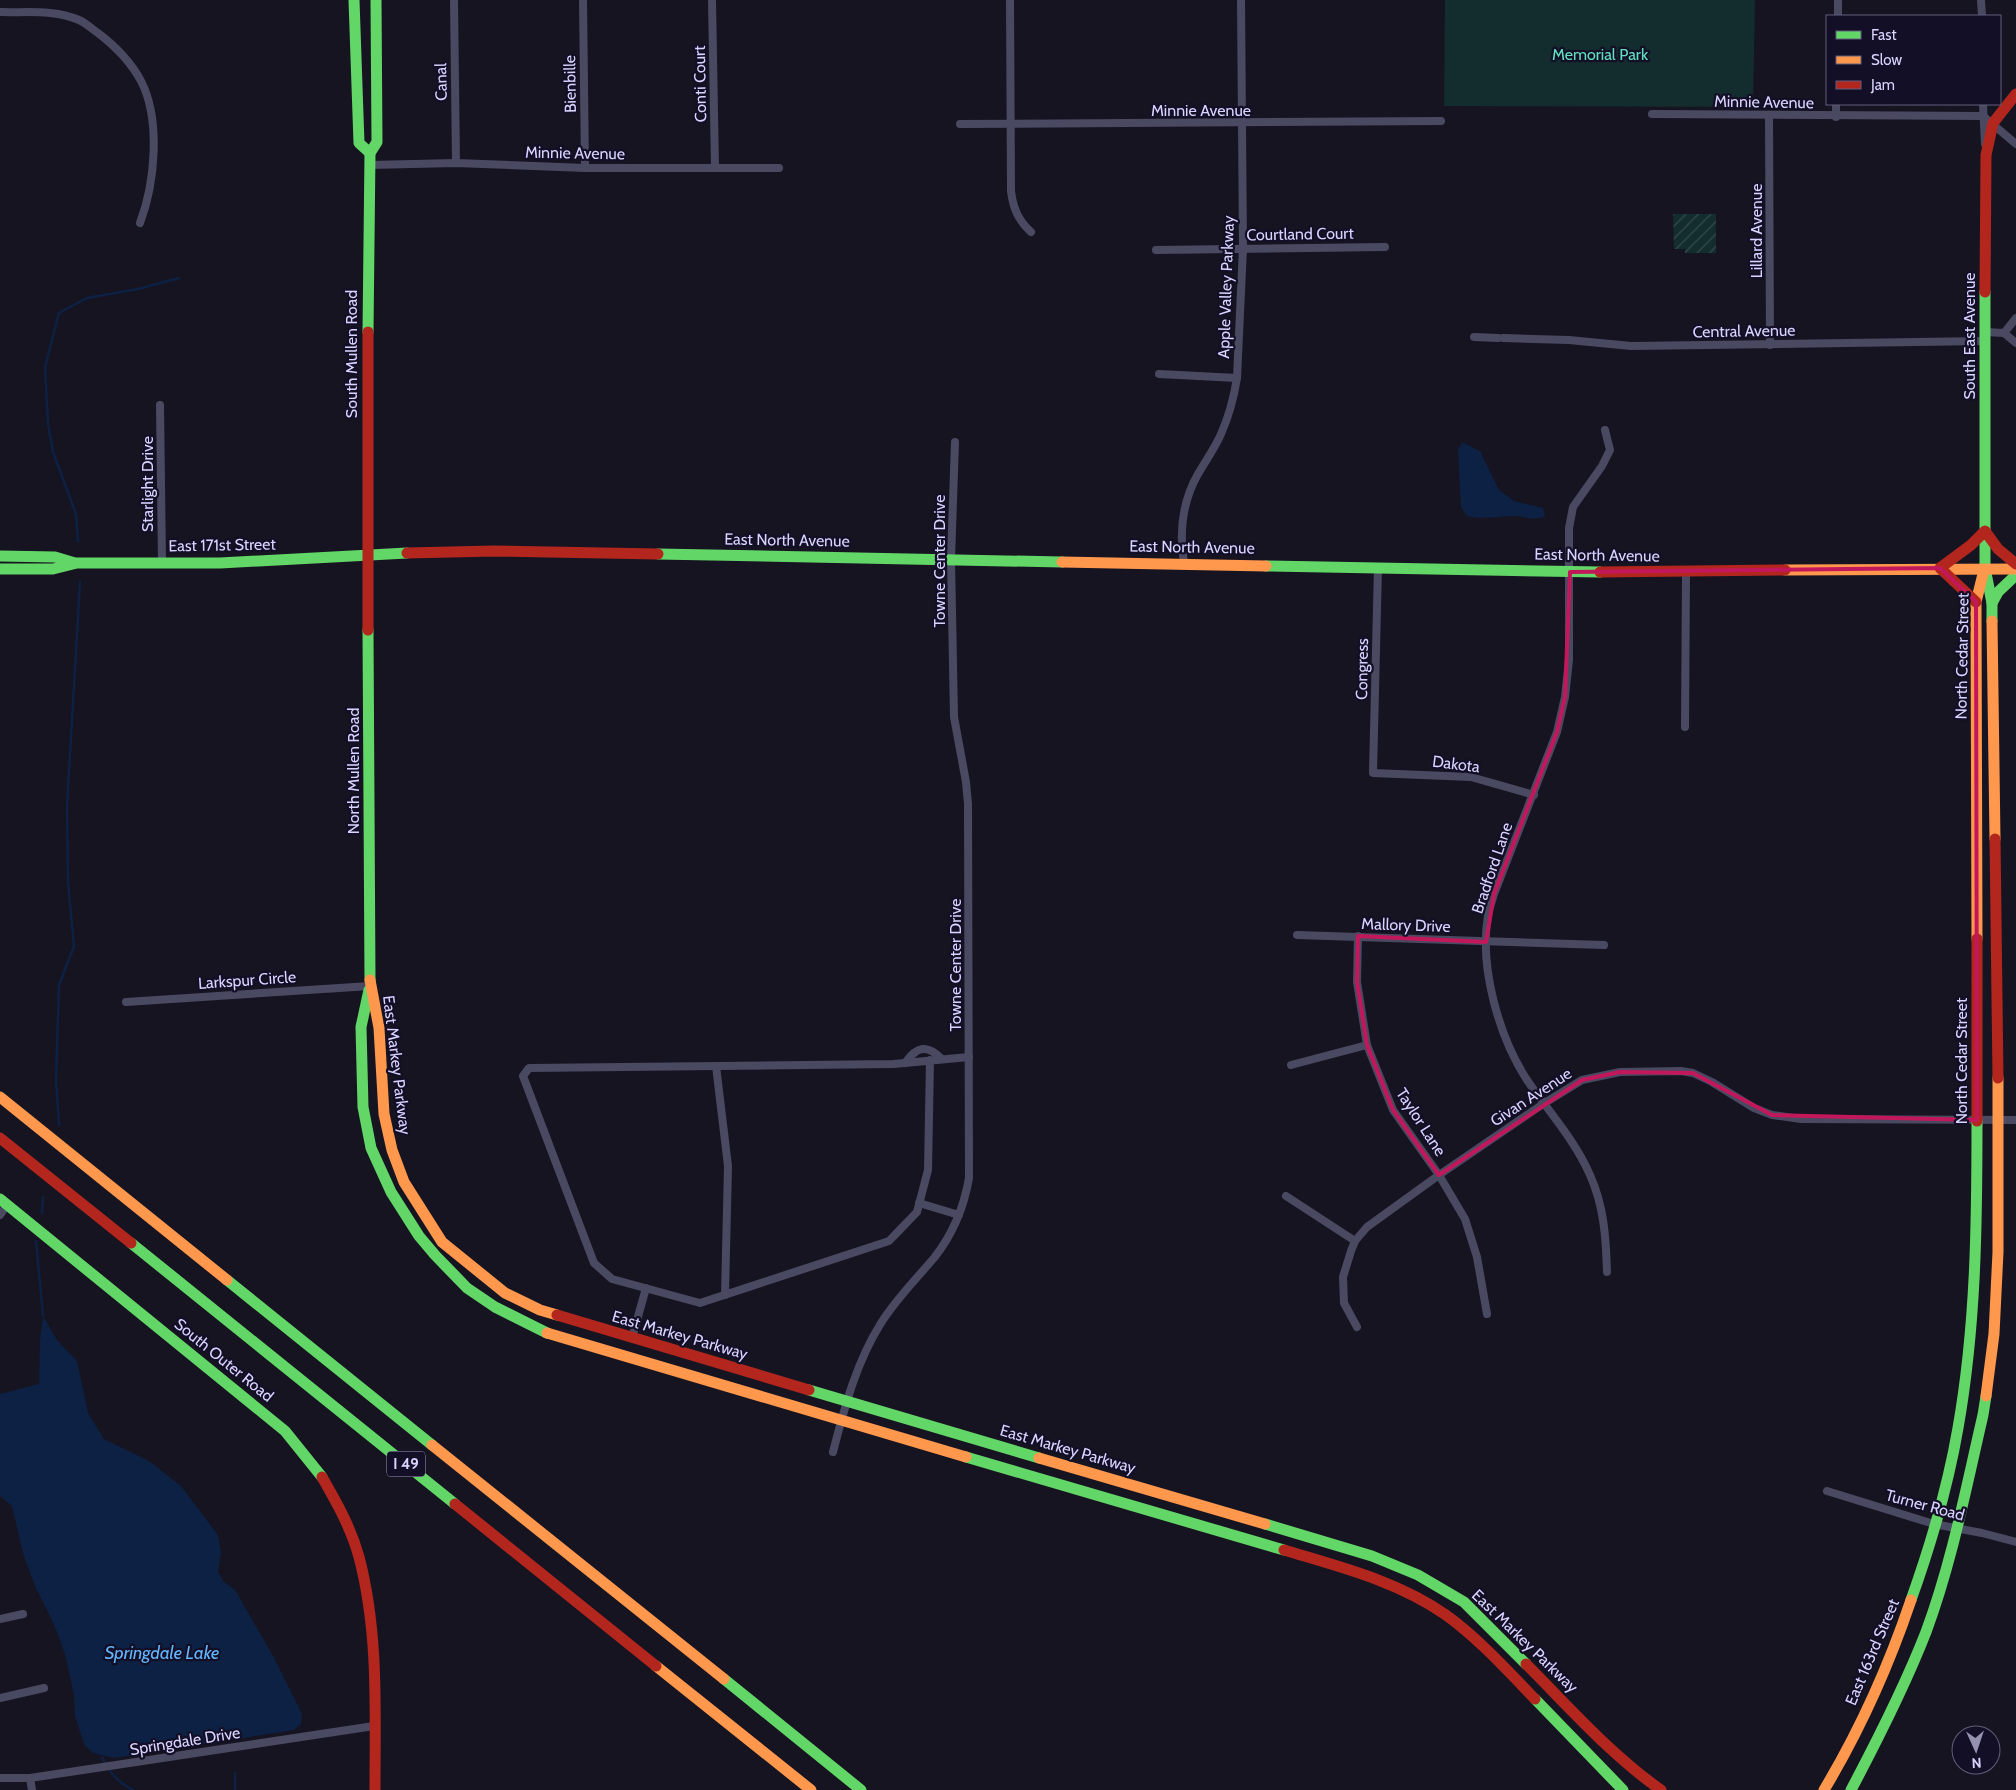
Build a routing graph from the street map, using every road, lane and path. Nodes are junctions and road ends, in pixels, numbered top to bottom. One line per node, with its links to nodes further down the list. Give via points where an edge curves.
1 (354, 0): 25 (main road, South Mullen Road, via 359,143)
2 (376, 0): 25 (main road, South Mullen Road, via 377,142)
3 (454, 0): 26 (street, Canal)
4 (582, 0): 27 (street, Bienbille)
5 (712, 0): 28 (street, Conti Court)
6 (1010, 0): 22 (street)
7 (1241, 0): 23 (street, Apple Valley Parkway)
8 (1838, 0): 11 (street)
9 (1981, 0): 12 (street)
10 (0, 12): 30 (street, via 57,13 80,20 116,46 140,80 153,125 148,192)
11 (1838, 15)
12 (1982, 15)
13 (2016, 94): 19 (main road)
14 (1836, 105): 18 (street)
15 (1983, 105): 19 (street)
16 (1652, 114): 17 (street, Minnie Avenue)
17 (1769, 116): 18 (street, Minnie Avenue); 40 (street, Lillard Avenue)
18 (1836, 117): 19 (street, Minnie Avenue)
19 (1988, 120): 24 (street); 38 (main road, South East Avenue, via 1984,191)
20 (1441, 121): 23 (street, Minnie Avenue)
21 (960, 124): 22 (street, Minnie Avenue)
22 (1010, 124): 23 (street, Minnie Avenue); 31 (street, via 1012,198 1018,219)
23 (1242, 124): 33 (street, Apple Valley Parkway)
24 (2016, 144)
25 (369, 159): 26 (street, Minnie Avenue); 47 (main road, South Mullen Road)
26 (456, 163): 27 (street, Minnie Avenue)
27 (585, 168): 28 (street, Minnie Avenue)
28 (714, 168): 29 (street, Minnie Avenue)
29 (779, 168)
30 (140, 222)
31 (1031, 232)
32 (1385, 247): 33 (street, Courtland Court)
33 (1243, 248): 34 (street, Courtland Court); 42 (street, Apple Valley Parkway)
34 (1156, 250)
35 (2016, 318): 36 (street)
36 (2004, 332): 38 (street, Central Avenue); 39 (street)
37 (1474, 337): 40 (street, Central Avenue, via 1631,346)
38 (1985, 337): 40 (street, Central Avenue); 46 (main road, South East Avenue)
39 (2016, 343)
40 (1770, 345)
41 (1159, 374): 42 (street)
42 (1237, 378): 54 (street, Apple Valley Parkway, via 1221,435 1186,501 1181,532)
43 (160, 405): 53 (street, Starlight Drive)
44 (1605, 430): 61 (street, Bradford Lane, via 1610,450 1573,507 1569,528)
45 (955, 442): 50 (street, Towne Center Drive)
46 (1985, 531): 55 (main road, via 1998,549); 57 (main road); 58 (main road, South East Avenue)
47 (367, 555): 50 (main road, East North Avenue, via 494,551); 53 (main road, East 171st Street); 73 (main road, North Mullen Road)
48 (0, 556): 49 (main road, East 171st Street)
49 (36, 556): 51 (main road); 52 (main road, East 171st Street)
50 (951, 559): 54 (main road, East North Avenue); 76 (street, Towne Center Drive, via 954,717 968,804)
51 (0, 561)
52 (77, 563): 53 (main road, East 171st Street); 59 (main road, East 171st Street, via 53,569)
53 (162, 563)
54 (1184, 563): 56 (main road, East North Avenue)
55 (2016, 564)
56 (1378, 567): 61 (main road, East North Avenue); 67 (street, Congress)
57 (1940, 568): 58 (main road, East North Avenue); 62 (main road, East North Avenue); 64 (main road)
58 (1985, 568): 60 (main road, East North Avenue); 64 (main road, North Cedar Street); 65 (main road, North Cedar Street)
59 (0, 569)
60 (2016, 569)
61 (1570, 572): 62 (main road, East North Avenue); 68 (street, Bradford Lane, via 1566,697)
62 (1686, 573): 66 (street)
63 (2016, 574): 65 (main road)
64 (1976, 602): 84 (main road, North Cedar Street)
65 (1992, 603): 85 (main road, North Cedar Street)
66 (1686, 727)
67 (1373, 773): 68 (street, Dakota, via 1471,777)
68 (1534, 795): 71 (street, Bradford Lane, via 1494,894)
69 (1297, 935): 70 (street, Mallory Drive)
70 (1358, 936): 71 (street, Mallory Drive); 75 (street, Taylor Lane, via 1357,982)
71 (1486, 942): 72 (street, Mallory Drive); 83 (street, Bradford Lane, via 1492,992 1501,1025 1516,1060)
72 (1604, 944)
73 (370, 986): 74 (street, Larkspur Circle); 100 (main road, East Markey Parkway, via 379,1028 384,1114 392,1150 404,1182 442,1242 506,1293 540,1310); 102 (main road, East Markey Parkway, via 362,1021 362,1085 366,1127 380,1172 426,1245 469,1289 546,1333)
74 (126, 1002)
75 (1367, 1045): 80 (street); 88 (street, Taylor Lane, via 1393,1110)
76 (969, 1057): 77 (street); 93 (street, Towne Center Drive, via 969,1178)
77 (942, 1059): 78 (street); 79 (street, via 934,1051 926,1049 917,1050)
78 (930, 1060): 79 (street); 91 (street, via 928,1170)
79 (905, 1063): 81 (street)
80 (1291, 1065)
81 (716, 1066): 96 (street, via 529,1068 523,1076 594,1263 612,1279); 97 (street, via 728,1166)
82 (0, 1097): 118 (main road, I 49)
83 (1544, 1104): 84 (street, Givan Avenue, via 1582,1080 1620,1072 1681,1071 1712,1082 1754,1108 1772,1115 1801,1119); 88 (street, Givan Avenue); 95 (street, Bradford Lane, via 1582,1158 1597,1192 1605,1229)
84 (1977, 1120): 85 (street, Givan Avenue); 105 (main road, North Cedar Street, via 1977,1244 1973,1316 1953,1454)
85 (1999, 1120): 86 (street, Givan Avenue); 106 (main road, North Cedar Street, via 1994,1334 1984,1415)
86 (2016, 1120)
87 (0, 1138): 117 (main road, I 49)
88 (1439, 1175): 94 (street, Givan Avenue, via 1367,1226); 98 (street, Taylor Lane, via 1465,1219 1472,1238)
89 (1286, 1196): 94 (street)
90 (4, 1202): 92 (street); 112 (main road, South Outer Road, via 294,1439 321,1474 339,1503 359,1551 368,1591 376,1664)
91 (919, 1203): 93 (street); 97 (street, via 917,1212 889,1241)
92 (0, 1215)
93 (959, 1215): 101 (street, Towne Center Drive, via 934,1257 881,1322 854,1375)
94 (1355, 1241): 99 (street, Givan Avenue, via 1346,1263 1343,1288 1344,1304)
95 (1607, 1272)
96 (646, 1288): 97 (street, via 700,1303); 100 (street)
97 (725, 1295)
98 (1487, 1314)
99 (1357, 1327)
100 (632, 1338): 101 (main road, East Markey Parkway)
101 (846, 1401): 102 (street, Towne Center Drive); 120 (main road, East Markey Parkway, via 1372,1556 1418,1574 1464,1602 1599,1736)
102 (841, 1420): 103 (street, Towne Center Drive); 119 (main road, East Markey Parkway, via 1368,1575 1410,1594 1446,1615 1487,1650)
103 (833, 1452)
104 (1827, 1491): 105 (street, Turner Road)
105 (1935, 1522): 106 (street, Turner Road); 121 (main road, East 163rd Street, via 1920,1577 1894,1649)
106 (1958, 1526): 107 (street, Turner Road); 122 (main road, via 1926,1632 1880,1738)
107 (2016, 1542)
108 (23, 1614): 109 (street)
109 (0, 1619)
110 (44, 1688): 111 (street)
111 (0, 1698)
112 (374, 1726): 114 (street, Springdale Drive); 116 (main road)
113 (0, 1778): 114 (street, Springdale Drive)
114 (30, 1778): 115 (street)
115 (32, 1790)
116 (375, 1790)
117 (811, 1790)
118 (861, 1790)
119 (1623, 1790)
120 (1661, 1790)
121 (1824, 1790)
122 (1851, 1790)

